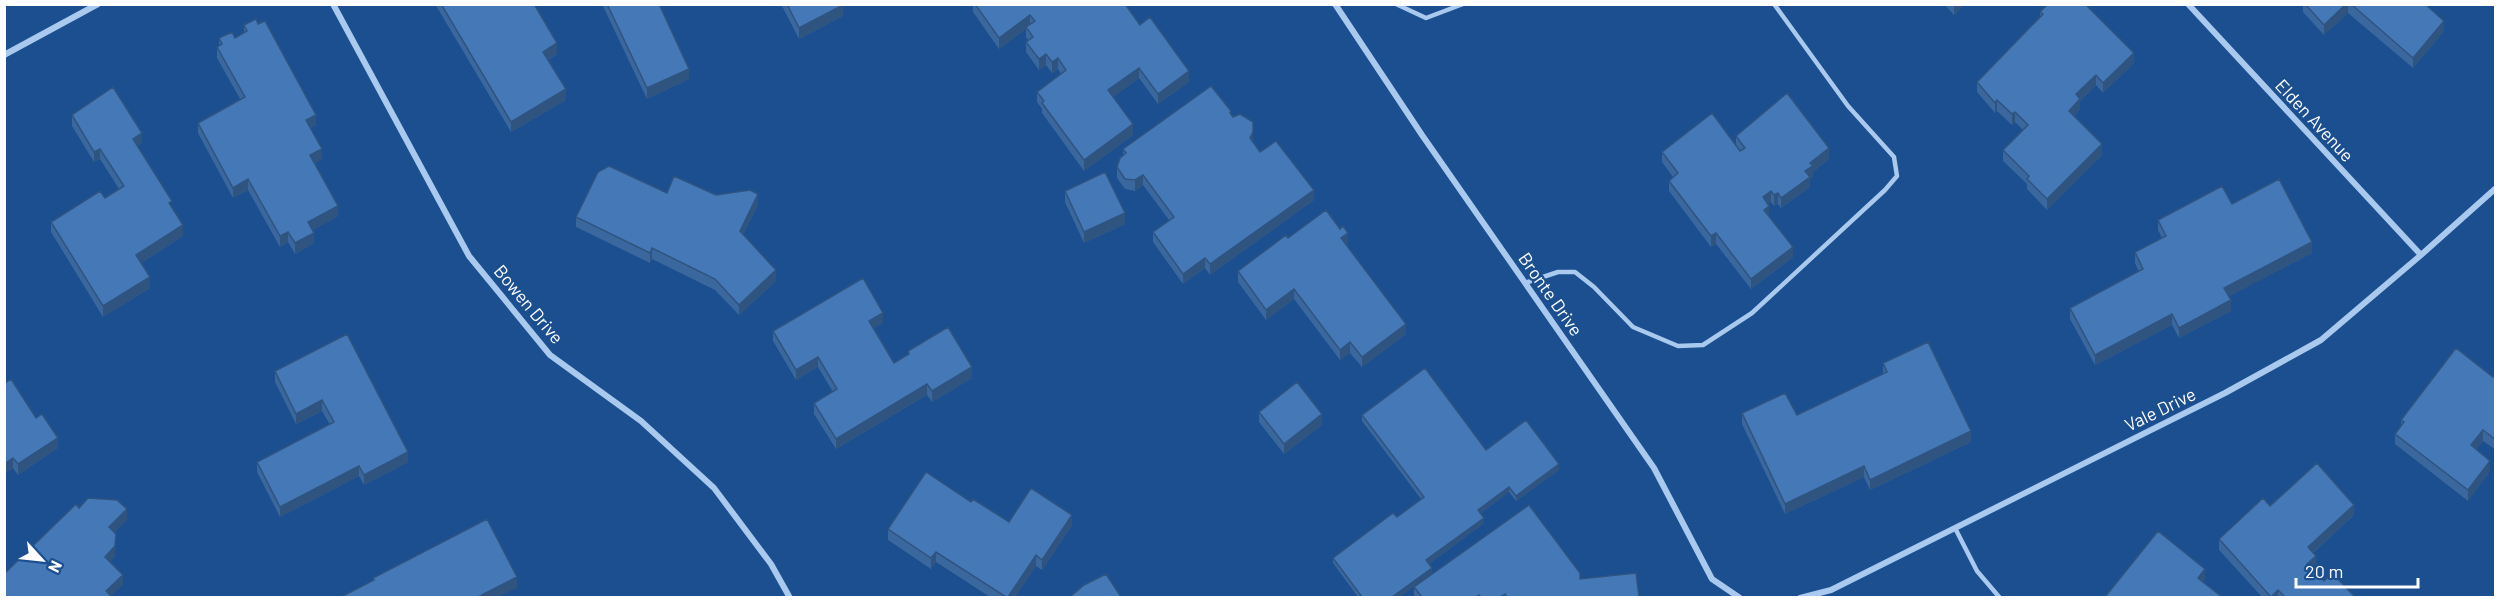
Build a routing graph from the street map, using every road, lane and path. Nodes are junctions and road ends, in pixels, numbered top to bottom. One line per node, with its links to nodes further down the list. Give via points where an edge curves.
1 (99, 4): 8 (street)
2 (333, 4): 13 (street, Bowen Drive, via 470,256 550,355 641,421 714,488 771,564)
3 (1335, 4): 11 (street, Bronte Drive)
4 (1396, 4): 5 (lane, via 1426,18)
5 (1463, 4)
6 (1774, 4): 11 (lane, via 1848,106 1894,157 1897,176 1885,190 1752,313 1703,345 1678,346 1633,327 1575,272 1558,272)
7 (2188, 4): 10 (street, Elden Avenue)
8 (4, 55)
9 (2496, 188): 10 (street, Vale Drive)
10 (2421, 255): 12 (street, Vale Drive, via 2321,340 2225,393)
11 (1525, 283): 14 (street, Bronte Drive, via 1654,468 1712,579)
12 (1955, 528): 15 (street, Vale Drive, via 1831,590); 16 (lane, via 1977,572)
13 (790, 597)
14 (1740, 597)
15 (1800, 597)
16 (2000, 597)

